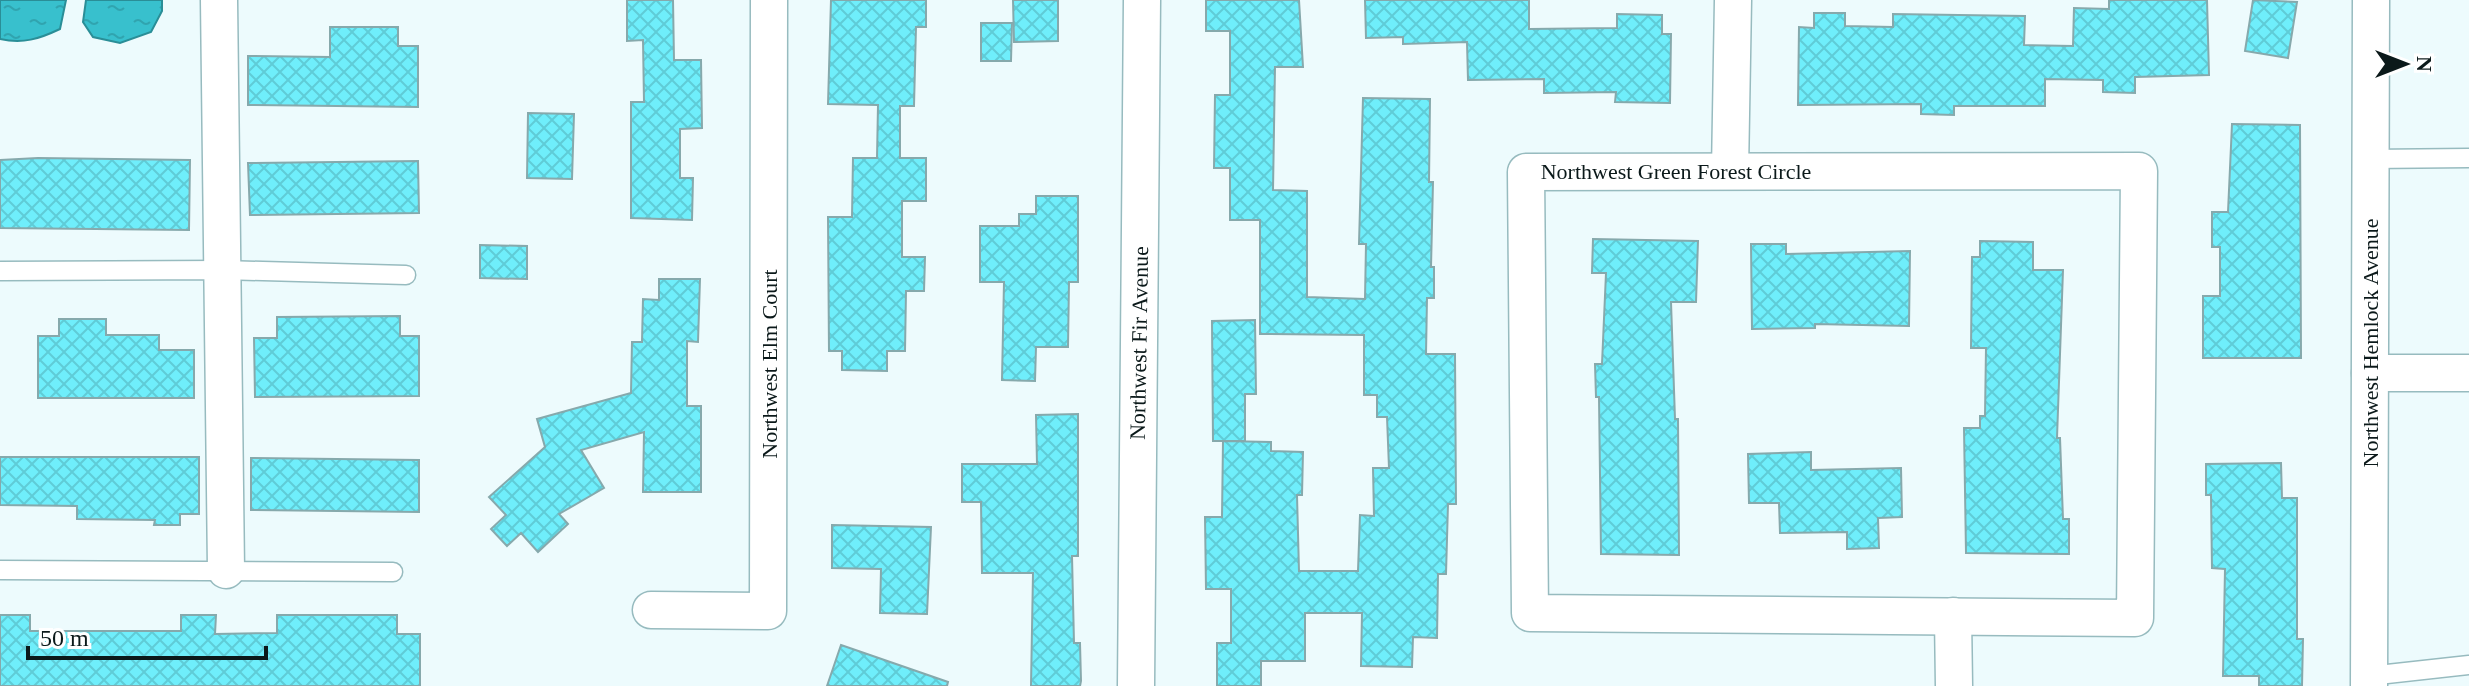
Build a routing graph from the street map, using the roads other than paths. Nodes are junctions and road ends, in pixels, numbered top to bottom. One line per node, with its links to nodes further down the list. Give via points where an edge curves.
1 (219, 0): 9 (street)
2 (769, 0): 17 (street, Northwest Elm Court, via 768,611)
3 (1142, 0): 21 (street, Northwest Fir Avenue)
4 (1733, 0): 8 (street)
5 (2371, 0): 7 (street, Northwest Hemlock Avenue)
6 (2469, 158): 7 (lane)
7 (2370, 159): 12 (street, Northwest Hemlock Avenue)
8 (1730, 171): 18 (street, Northwest Green Forest Circle, via 2139,171 2135,618); 18 (street, Northwest Green Forest Circle, via 1526,172 1530,613)
9 (223, 270): 10 (lane); 11 (lane); 15 (street)
10 (0, 271)
11 (406, 275)
12 (2370, 373): 13 (street); 20 (street, Northwest Hemlock Avenue)
13 (2469, 373)
14 (0, 570): 15 (lane)
15 (226, 570): 16 (lane)
16 (393, 572)
17 (651, 610)
18 (1953, 616): 22 (street)
19 (2469, 665): 20 (lane)
20 (2369, 681)
21 (1136, 686)
22 (1954, 686)

